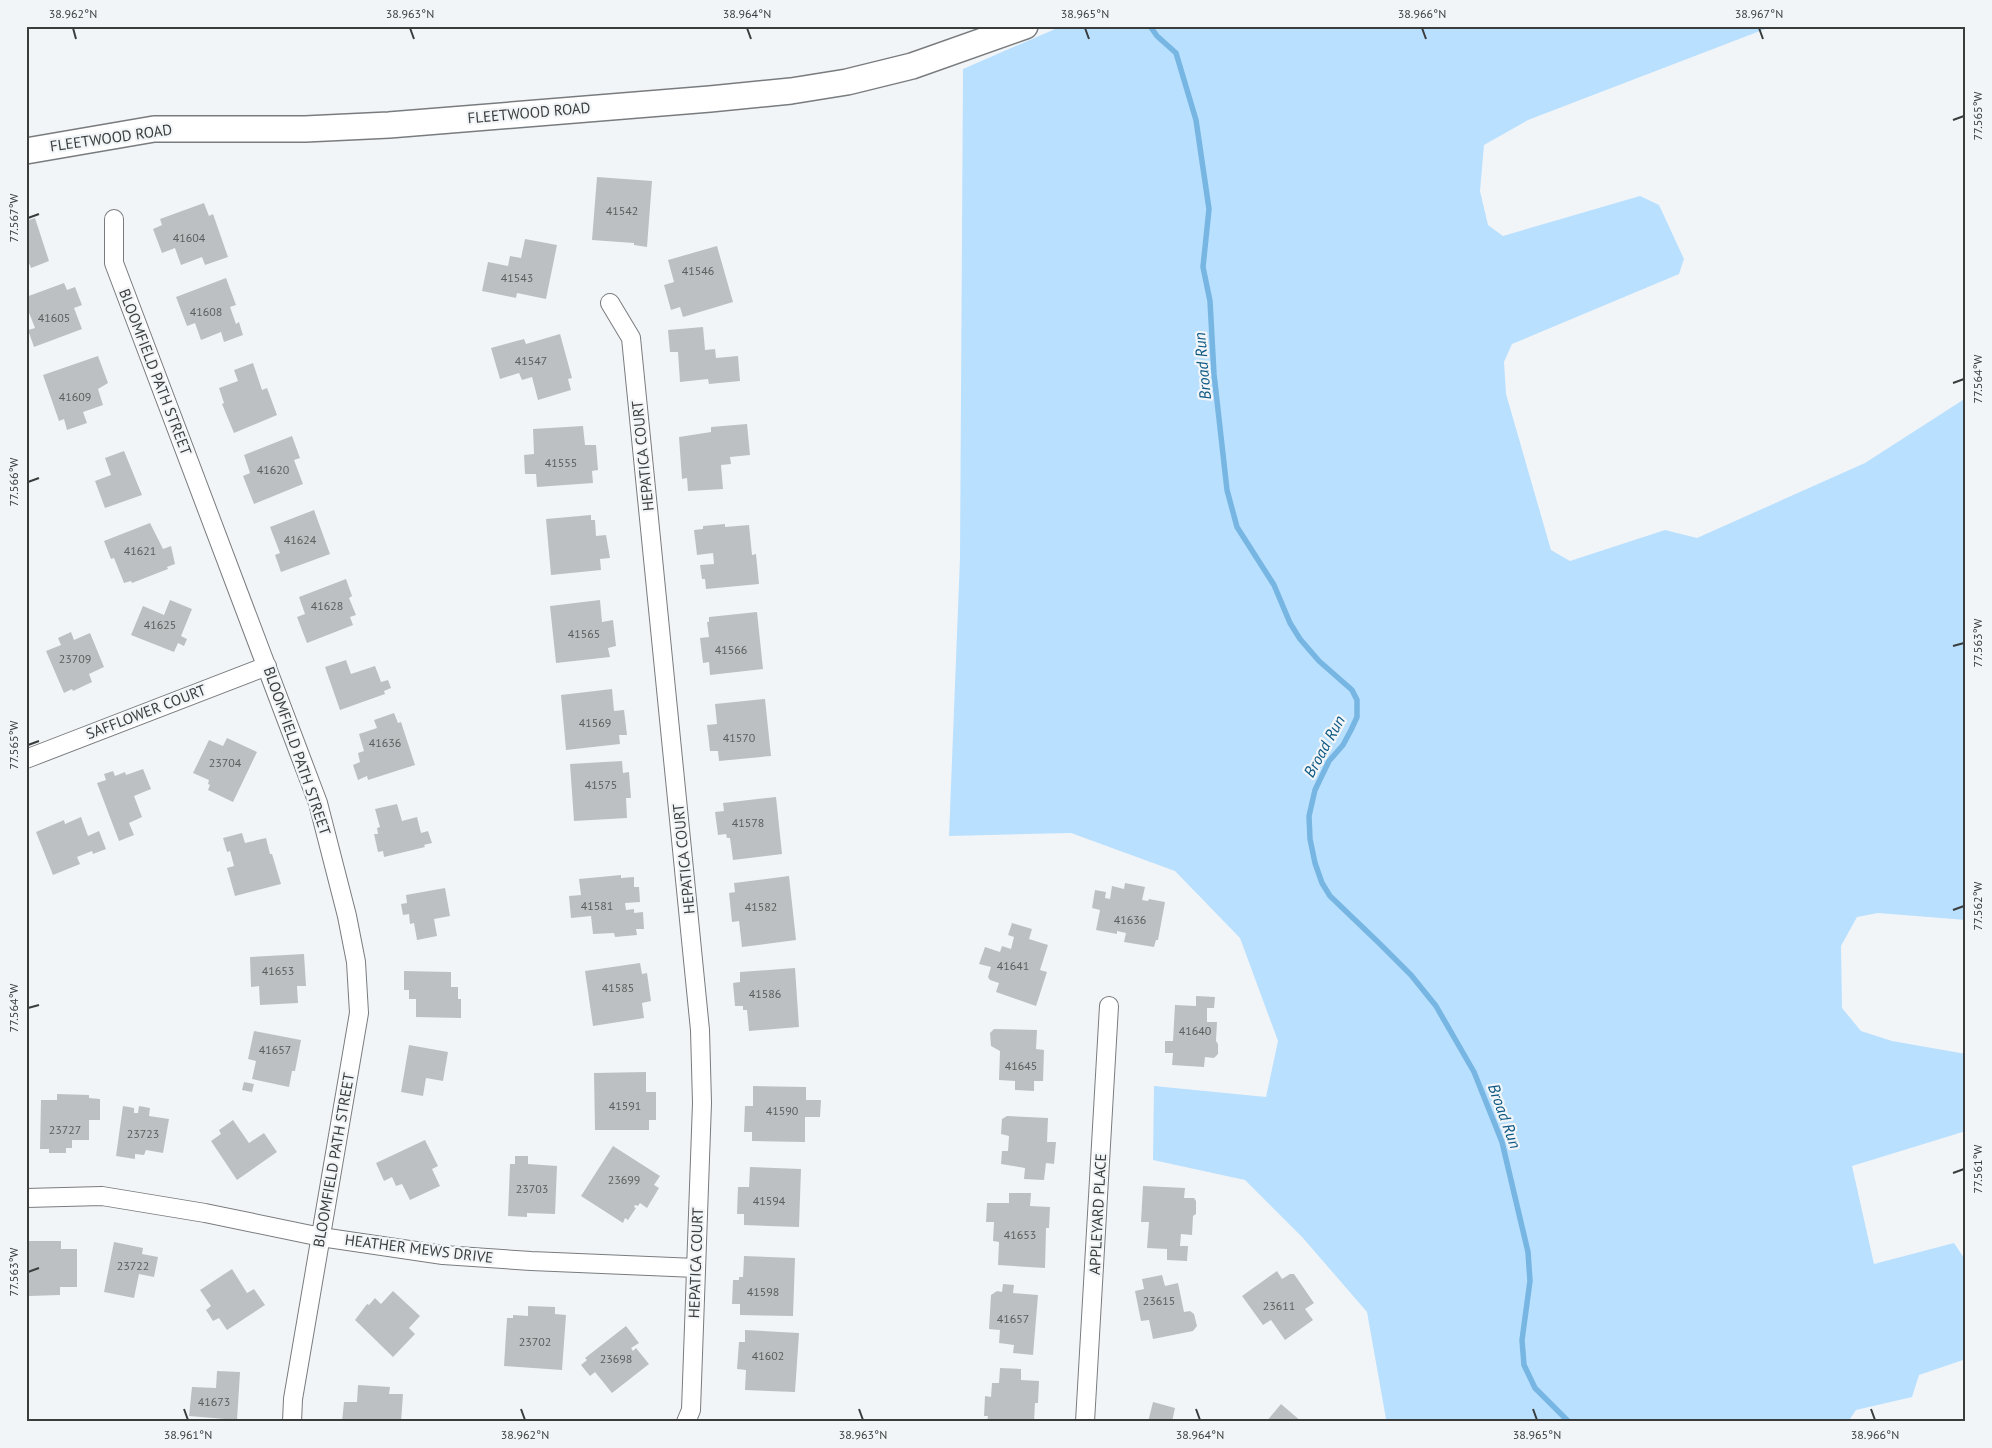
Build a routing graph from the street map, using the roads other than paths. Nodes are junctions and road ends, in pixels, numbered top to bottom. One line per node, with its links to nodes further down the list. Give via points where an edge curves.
1 (1025, 26): 2 (main road, FLEETWOOD ROAD, via 912,66 847,82 791,91 389,125 305,130 154,129)
2 (26, 151)
3 (114, 219): 5 (street, BLOOMFIELD PATH STREET, via 114,263)
4 (610, 303): 10 (street, HEPATICA COURT, via 632,338 694,960 702,1103)
5 (267, 666): 6 (street, SAFFLOWER COURT); 9 (street, BLOOMFIELD PATH STREET, via 318,802 356,962 359,1013)
6 (26, 759)
7 (1109, 1006): 13 (street, APPLEYARD PLACE)
8 (26, 1198): 9 (street, HEATHER MEWS DRIVE, via 102,1196)
9 (321, 1237): 10 (street, HEATHER MEWS DRIVE, via 443,1255); 11 (street, BLOOMFIELD PATH STREET, via 293,1399)
10 (696, 1268): 12 (street, HEPATICA COURT, via 691,1410)
11 (292, 1422)
12 (686, 1422)
13 (1085, 1422)

